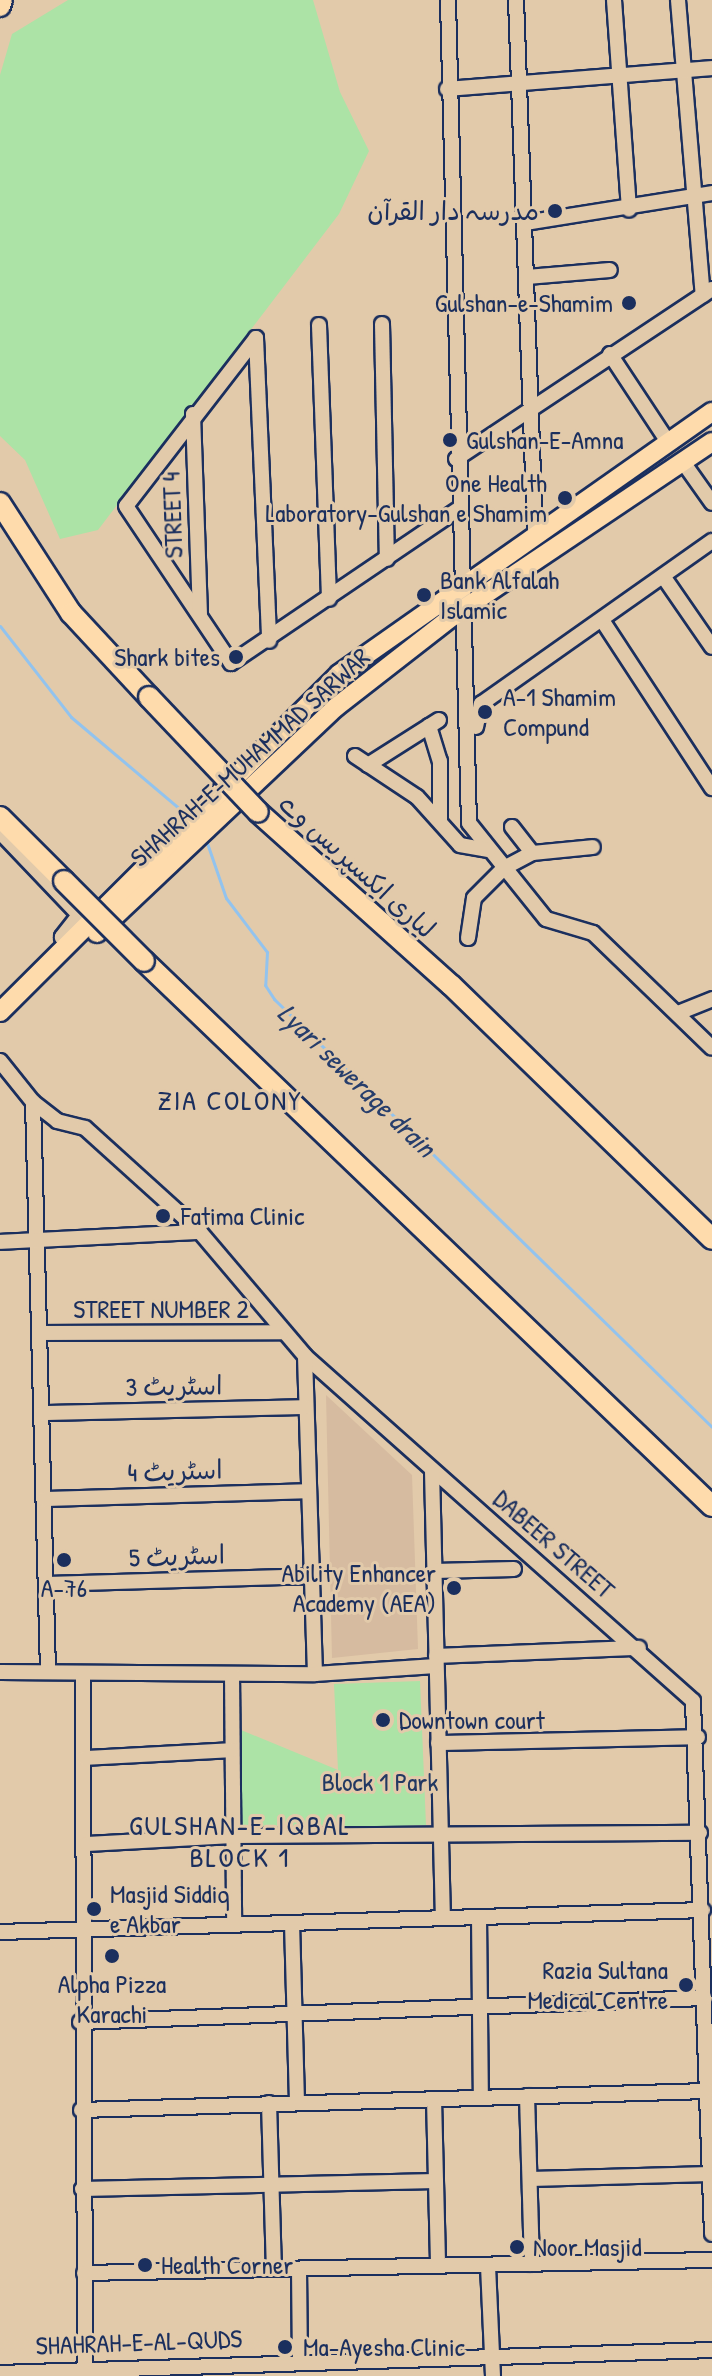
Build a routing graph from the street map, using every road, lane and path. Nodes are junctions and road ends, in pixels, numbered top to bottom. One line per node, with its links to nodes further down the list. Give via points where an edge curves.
1 (2, 0): 6 (highway)
2 (448, 0): 11 (street)
3 (516, 0): 10 (street)
4 (614, 0): 9 (street)
5 (678, 0): 8 (street)
6 (0, 6)
7 (712, 68): 8 (street)
8 (684, 70): 9 (street); 12 (street)
9 (623, 74): 10 (street); 13 (street)
10 (518, 82): 11 (street); 14 (street)
11 (447, 89): 26 (street)
12 (706, 195): 13 (street); 17 (street)
13 (629, 209): 14 (street)
14 (525, 223): 16 (street)
15 (610, 270): 16 (street)
16 (527, 277): 21 (street)
17 (708, 292): 20 (street)
18 (382, 324): 33 (street)
19 (319, 325): 36 (street)
20 (610, 354): 21 (street); 24 (street)
21 (529, 409): 26 (street); 31 (street)
22 (712, 412): 24 (main road, SHAHRAH-E-MUHAMMAD SARWAR)
23 (193, 414): 38 (street, STREET 4); 38 (street, via 126,510); 40 (street, via 256,338)
24 (668, 442): 31 (main road, SHAHRAH-E-MUHAMMAD SARWAR)
25 (712, 442): 27 (main road, SHAHRAH-E-MUHAMMAD SARWAR)
26 (456, 459): 30 (street)
27 (683, 462): 29 (street); 37 (main road, SHAHRAH-E-MUHAMMAD SARWAR)
28 (0, 503): 66 (highway, لیاری ایکسپریس وے, bridge, via 71,613 258,812 451,985)
29 (712, 503)
30 (457, 510): 33 (street); 35 (street)
31 (535, 532): 35 (main road, SHAHRAH-E-MUHAMMAD SARWAR)
32 (712, 541): 34 (street)
33 (387, 559): 36 (street)
34 (663, 576): 39 (street); 41 (street)
35 (458, 588): 37 (street); 45 (main road, SHAHRAH-E-MUHAMMAD SARWAR, via 339,674)
36 (329, 599): 40 (street)
37 (464, 609): 45 (main road, SHAHRAH-E-MUHAMMAD SARWAR); 52 (street, via 469,823)
38 (200, 614): 40 (street, via 234,665)
39 (602, 620): 44 (street); 47 (street, via 476,708)
40 (269, 641)
41 (712, 647)
42 (355, 756): 43 (street)
43 (368, 765): 48 (street); 48 (street, via 434,723)
44 (712, 788)
45 (219, 805): 55 (main road, SHAHRAH-E-MUHAMMAD SARWAR)
46 (0, 817): 77 (highway, bridge)
47 (478, 819)
48 (440, 821): 52 (street, via 460,845)
49 (512, 827): 53 (street)
50 (0, 832): 57 (street, via 79,915 62,937)
51 (593, 847): 53 (street)
52 (489, 850): 54 (street)
53 (532, 853): 54 (street)
54 (504, 868): 56 (street, via 474,898); 60 (street, via 546,919 593,933)
55 (94, 928): 57 (main road, SHAHRAH-E-MUHAMMAD SARWAR); 61 (main road, SHAHRAH-E-MUHAMMAD SARWAR)
56 (468, 938)
57 (67, 947): 59 (main road, SHAHRAH-E-MUHAMMAD SARWAR)
58 (712, 999): 60 (street)
59 (0, 1012)
60 (678, 1013): 62 (street)
61 (0, 1025)
62 (712, 1048)
63 (0, 1061): 64 (street, DABEER STREET)
64 (33, 1102): 65 (street, DABEER STREET, via 57,1121 85,1128); 67 (street)
65 (200, 1232): 67 (street); 69 (street, DABEER STREET)
66 (712, 1239)
67 (38, 1241): 68 (street); 70 (street)
68 (0, 1242)
69 (281, 1332): 70 (street, STREET NUMBER 2); 71 (street, DABEER STREET)
70 (41, 1333): 73 (street)
71 (305, 1356): 72 (street); 74 (street, DABEER STREET)
72 (306, 1407): 73 (street, اسٹریٹ 3); 75 (street)
73 (43, 1413): 76 (street)
74 (432, 1471): 79 (street); 82 (street, DABEER STREET)
75 (307, 1491): 76 (street, اسٹریٹ 4); 80 (street)
76 (45, 1499): 81 (street)
77 (712, 1506)
78 (514, 1569): 79 (street)
79 (434, 1571): 83 (street)
80 (309, 1576): 81 (street, اسٹریٹ 5); 88 (street)
81 (47, 1584): 84 (street)
82 (639, 1648): 83 (street); 89 (street, DABEER STREET, via 686,1690)
83 (436, 1661): 88 (street); 90 (street)
84 (48, 1671): 85 (street); 86 (street)
85 (0, 1672)
86 (83, 1673): 87 (street); 92 (street)
87 (232, 1674): 88 (street); 91 (street)
88 (315, 1674)
89 (698, 1737): 90 (street); 94 (street, DABEER STREET)
90 (438, 1743): 93 (street)
91 (232, 1750): 92 (street); 95 (street)
92 (85, 1758): 96 (street)
93 (441, 1832): 94 (street); 95 (street); 100 (street)
94 (700, 1833): 97 (street, DABEER STREET)
95 (233, 1836): 96 (street); 102 (street)
96 (87, 1844): 103 (street)
97 (707, 1881): 98 (street, DABEER STREET)
98 (703, 1910): 99 (street); 105 (street, DABEER STREET)
99 (479, 1917): 100 (street); 106 (street)
100 (443, 1918): 101 (street)
101 (292, 1923): 102 (street); 107 (street)
102 (234, 1924): 103 (street)
103 (79, 1931): 104 (street); 108 (street)
104 (0, 1932)
105 (705, 1998): 106 (street); 109 (street, DABEER STREET)
106 (480, 2006): 107 (street); 111 (street)
107 (295, 2013): 108 (street); 113 (street)
108 (80, 2022): 115 (street)
109 (707, 2091): 110 (street); 116 (street, DABEER STREET)
110 (527, 2096): 111 (street); 118 (street)
111 (481, 2098): 112 (street)
112 (434, 2099): 113 (street); 119 (street)
113 (297, 2102): 114 (street)
114 (269, 2103): 115 (street); 120 (street)
115 (81, 2110): 121 (street)
116 (710, 2116): 117 (street, DABEER STREET)
117 (710, 2174): 118 (street); 122 (street, DABEER STREET)
118 (530, 2179): 124 (street)
119 (436, 2181): 120 (street); 125 (street)
120 (272, 2185): 121 (street); 127 (street)
121 (82, 2189): 129 (street)
122 (712, 2234)
123 (712, 2260): 124 (street)
124 (532, 2264): 126 (street)
125 (438, 2266): 126 (street); 128 (street)
126 (488, 2266): 131 (street)
127 (274, 2269): 128 (street); 129 (street)
128 (299, 2269): 132 (street)
129 (84, 2273): 134 (street)
130 (712, 2350): 131 (street, SHAHRAH-E-AL-QUDS)
131 (491, 2355): 132 (street, SHAHRAH-E-AL-QUDS); 136 (street)
132 (300, 2360): 133 (street, SHAHRAH-E-AL-QUDS)
133 (279, 2368): 134 (street, SHAHRAH-E-AL-QUDS)
134 (85, 2371): 135 (street, SHAHRAH-E-AL-QUDS)
135 (0, 2373)
136 (493, 2376)

